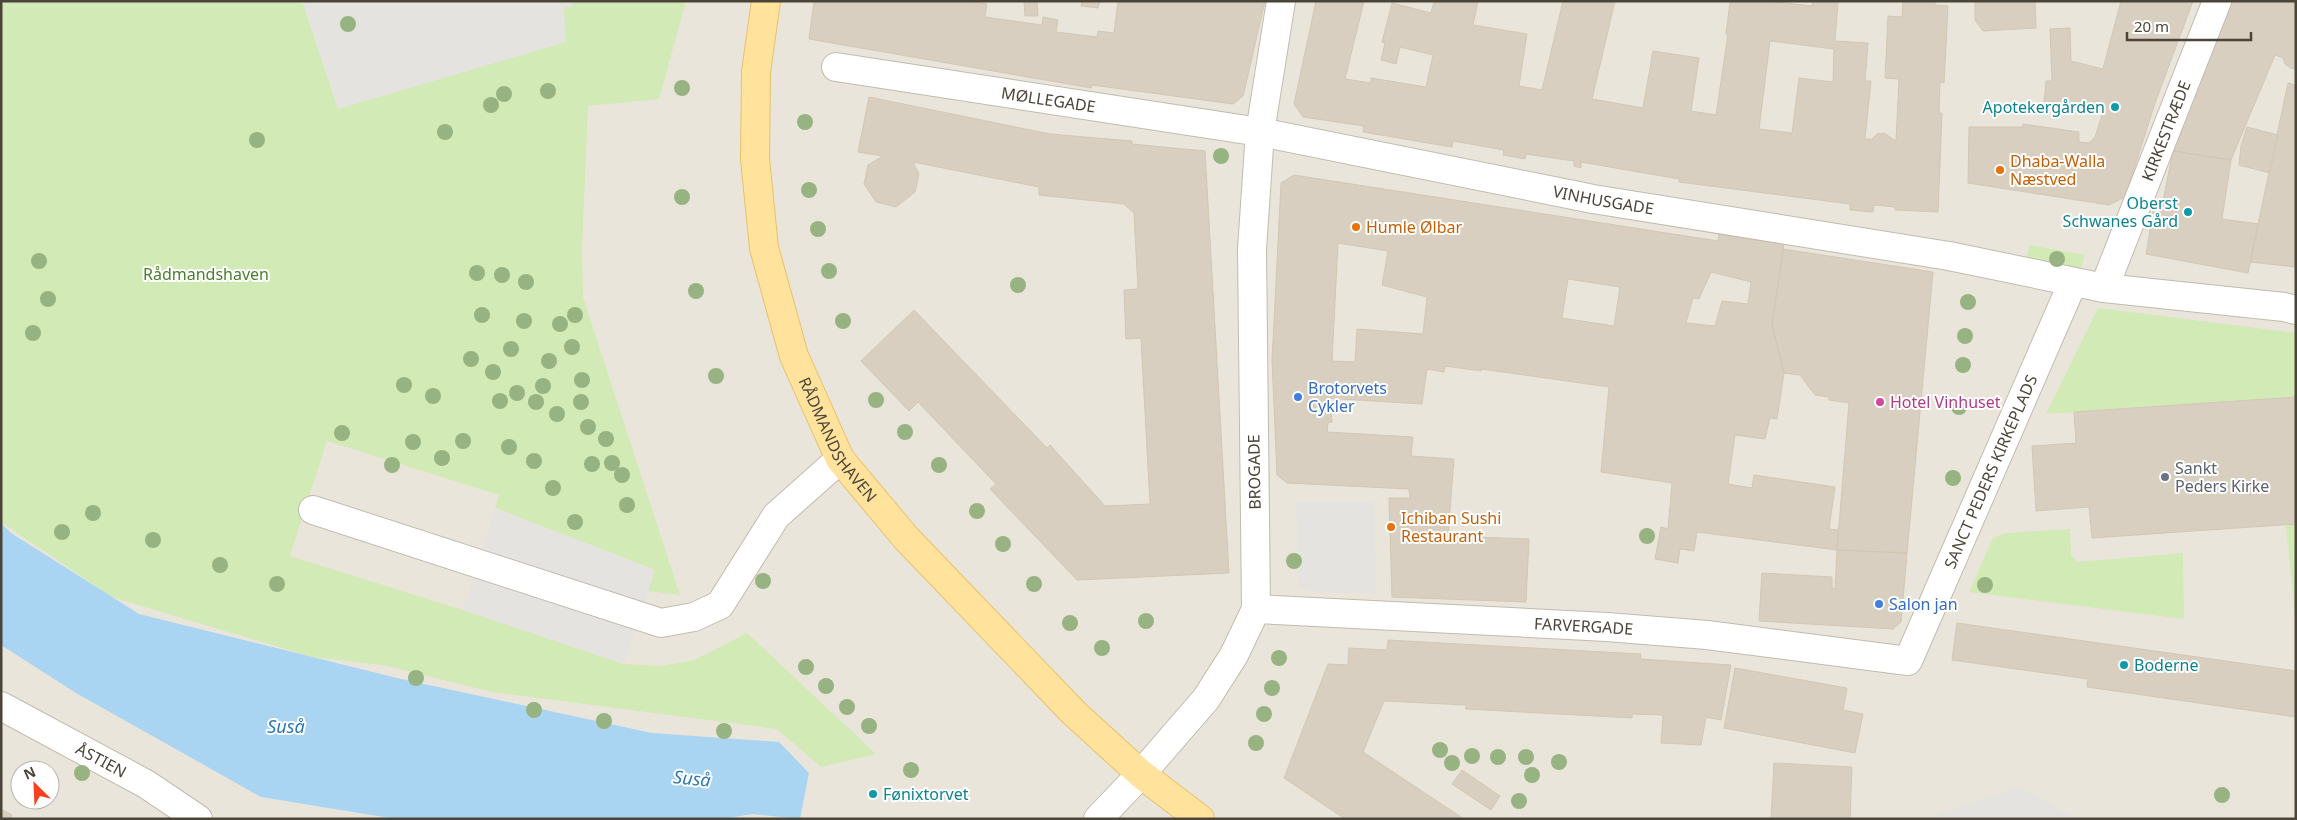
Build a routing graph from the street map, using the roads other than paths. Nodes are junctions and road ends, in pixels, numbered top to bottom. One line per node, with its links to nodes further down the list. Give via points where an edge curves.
1 (766, 1): 9 (main road, RÅDMANDSHAVEN, via 756,72 755,159 764,248 794,356)
2 (1281, 1): 5 (street, BROGADE)
3 (2217, 1): 7 (street, KIRKESTRÆDE)
4 (836, 67): 5 (street, MØLLEGADE)
5 (1260, 132): 6 (street, VINHUSGADE, via 1593,199 1949,256); 11 (street, BROGADE, via 1252,248)
6 (2073, 282): 7 (street); 12 (street, SANCT PEDERS KIRKEPLADS)
7 (2104, 288): 8 (street)
8 (2296, 310)
9 (840, 460): 10 (street, via 776,516 720,605 694,617 661,623); 14 (main road, RÅDMANDSHAVEN, via 906,538 1074,713)
10 (314, 510)
11 (1256, 608): 12 (street, FARVERGADE, via 1707,635); 14 (street, BROGADE, via 1234,655 1206,699)
12 (1908, 661)
13 (1, 706): 15 (street, ÅSTIEN, via 146,784)
14 (1141, 774): 16 (street, BROGADE); 17 (main road, RÅDMANDSHAVEN)
15 (198, 819)
16 (1098, 819)
17 (1200, 819)

